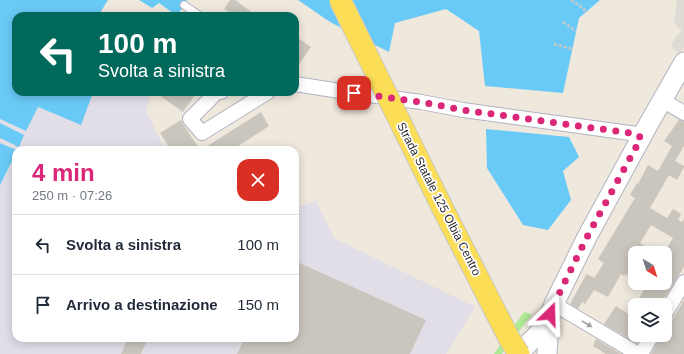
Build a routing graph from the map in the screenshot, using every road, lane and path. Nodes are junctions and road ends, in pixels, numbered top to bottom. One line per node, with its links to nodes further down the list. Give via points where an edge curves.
1 (340, 0): 22 (main road, Strada Statale 125 Olbia Centro, bridge)
2 (571, 0): 5 (path)
3 (184, 5): 4 (lane)
4 (194, 12)
5 (586, 12)
6 (563, 22): 7 (path)
7 (576, 31)
8 (554, 44): 9 (path)
9 (572, 49)
10 (684, 62): 14 (main road)
11 (299, 85): 16 (street, via 637,134)
12 (213, 96): 13 (street, via 190,119 202,133)
13 (262, 96)
14 (662, 100): 15 (street); 16 (main road)
15 (684, 113)
16 (641, 138): 19 (main road)
17 (684, 282): 18 (street)
18 (672, 302)
19 (554, 304): 21 (main road); 23 (street, one-way to 23)
20 (648, 342): 23 (street)
21 (549, 343): 22 (main road)
22 (518, 354)
23 (640, 354)

